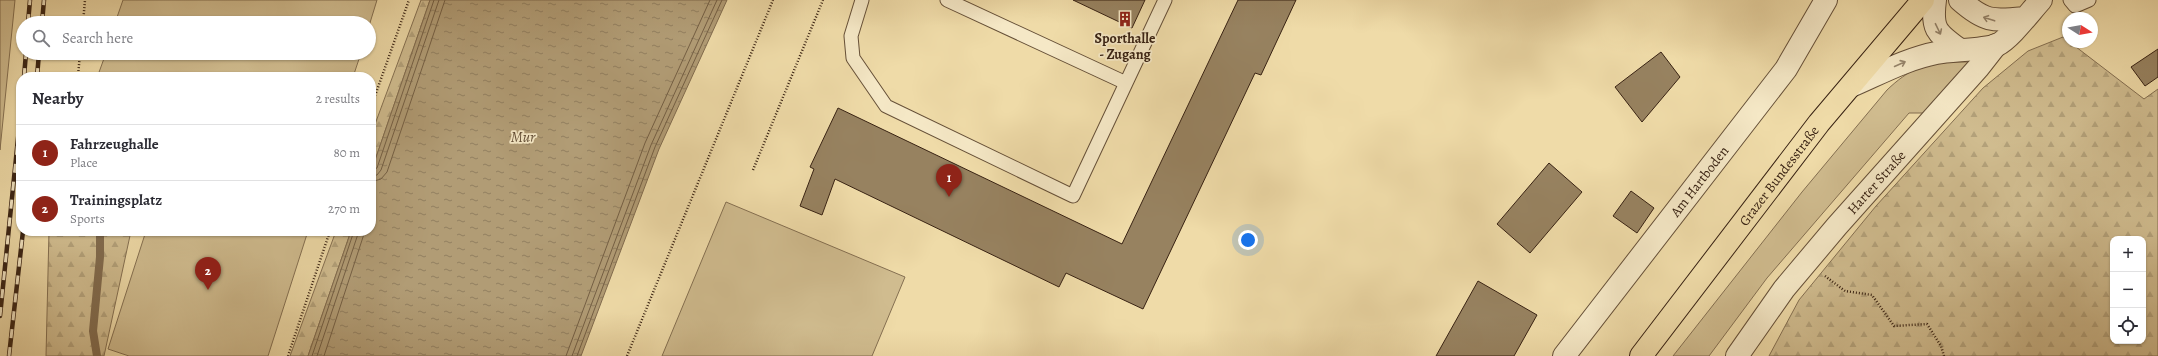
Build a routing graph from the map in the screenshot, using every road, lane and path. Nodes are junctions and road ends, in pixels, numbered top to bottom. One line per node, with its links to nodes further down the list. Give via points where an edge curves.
1 (85, 0): 15 (path)
2 (409, 0): 23 (path)
3 (773, 0): 28 (path)
4 (823, 0): 24 (path)
5 (862, 0): 21 (lane, via 851,36 853,58 886,106 1073,196)
6 (947, 0): 21 (lane)
7 (1166, 0): 21 (lane)
8 (1826, 0): 29 (street, Am Hartboden, via 1786,69)
9 (1923, 0): 22 (main road, Grazer Bundesstraße)
10 (1935, 0): 18 (street, one-way to 18, via 1933,17 1939,34)
11 (1960, 0): 16 (street, one-way to 11, via 1997,21 1976,14)
12 (2041, 0): 16 (street, Harter Straße)
13 (2070, 0): 14 (lane, via 2075,6)
14 (2089, 0)
15 (84, 16)
16 (2024, 18): 17 (street, Harter Straße, via 2012,34)
17 (1996, 45): 18 (street); 26 (street, Harter Straße)
18 (1960, 50): 22 (street, one-way to 18, via 1906,61)
19 (79, 60): 20 (path)
20 (78, 72)
21 (1126, 83)
22 (1851, 86): 30 (main road, Grazer Bundesstraße)
23 (376, 93)
24 (753, 170)
25 (328, 236): 27 (path)
26 (1807, 262): 31 (street, Harter Straße, via 1784,289); 32 (path, via 1845,291 1872,296 1894,326 1927,324 1941,346)
27 (288, 356)
28 (627, 356)
29 (1564, 356)
30 (1641, 356)
31 (1737, 356)
32 (1944, 356)

